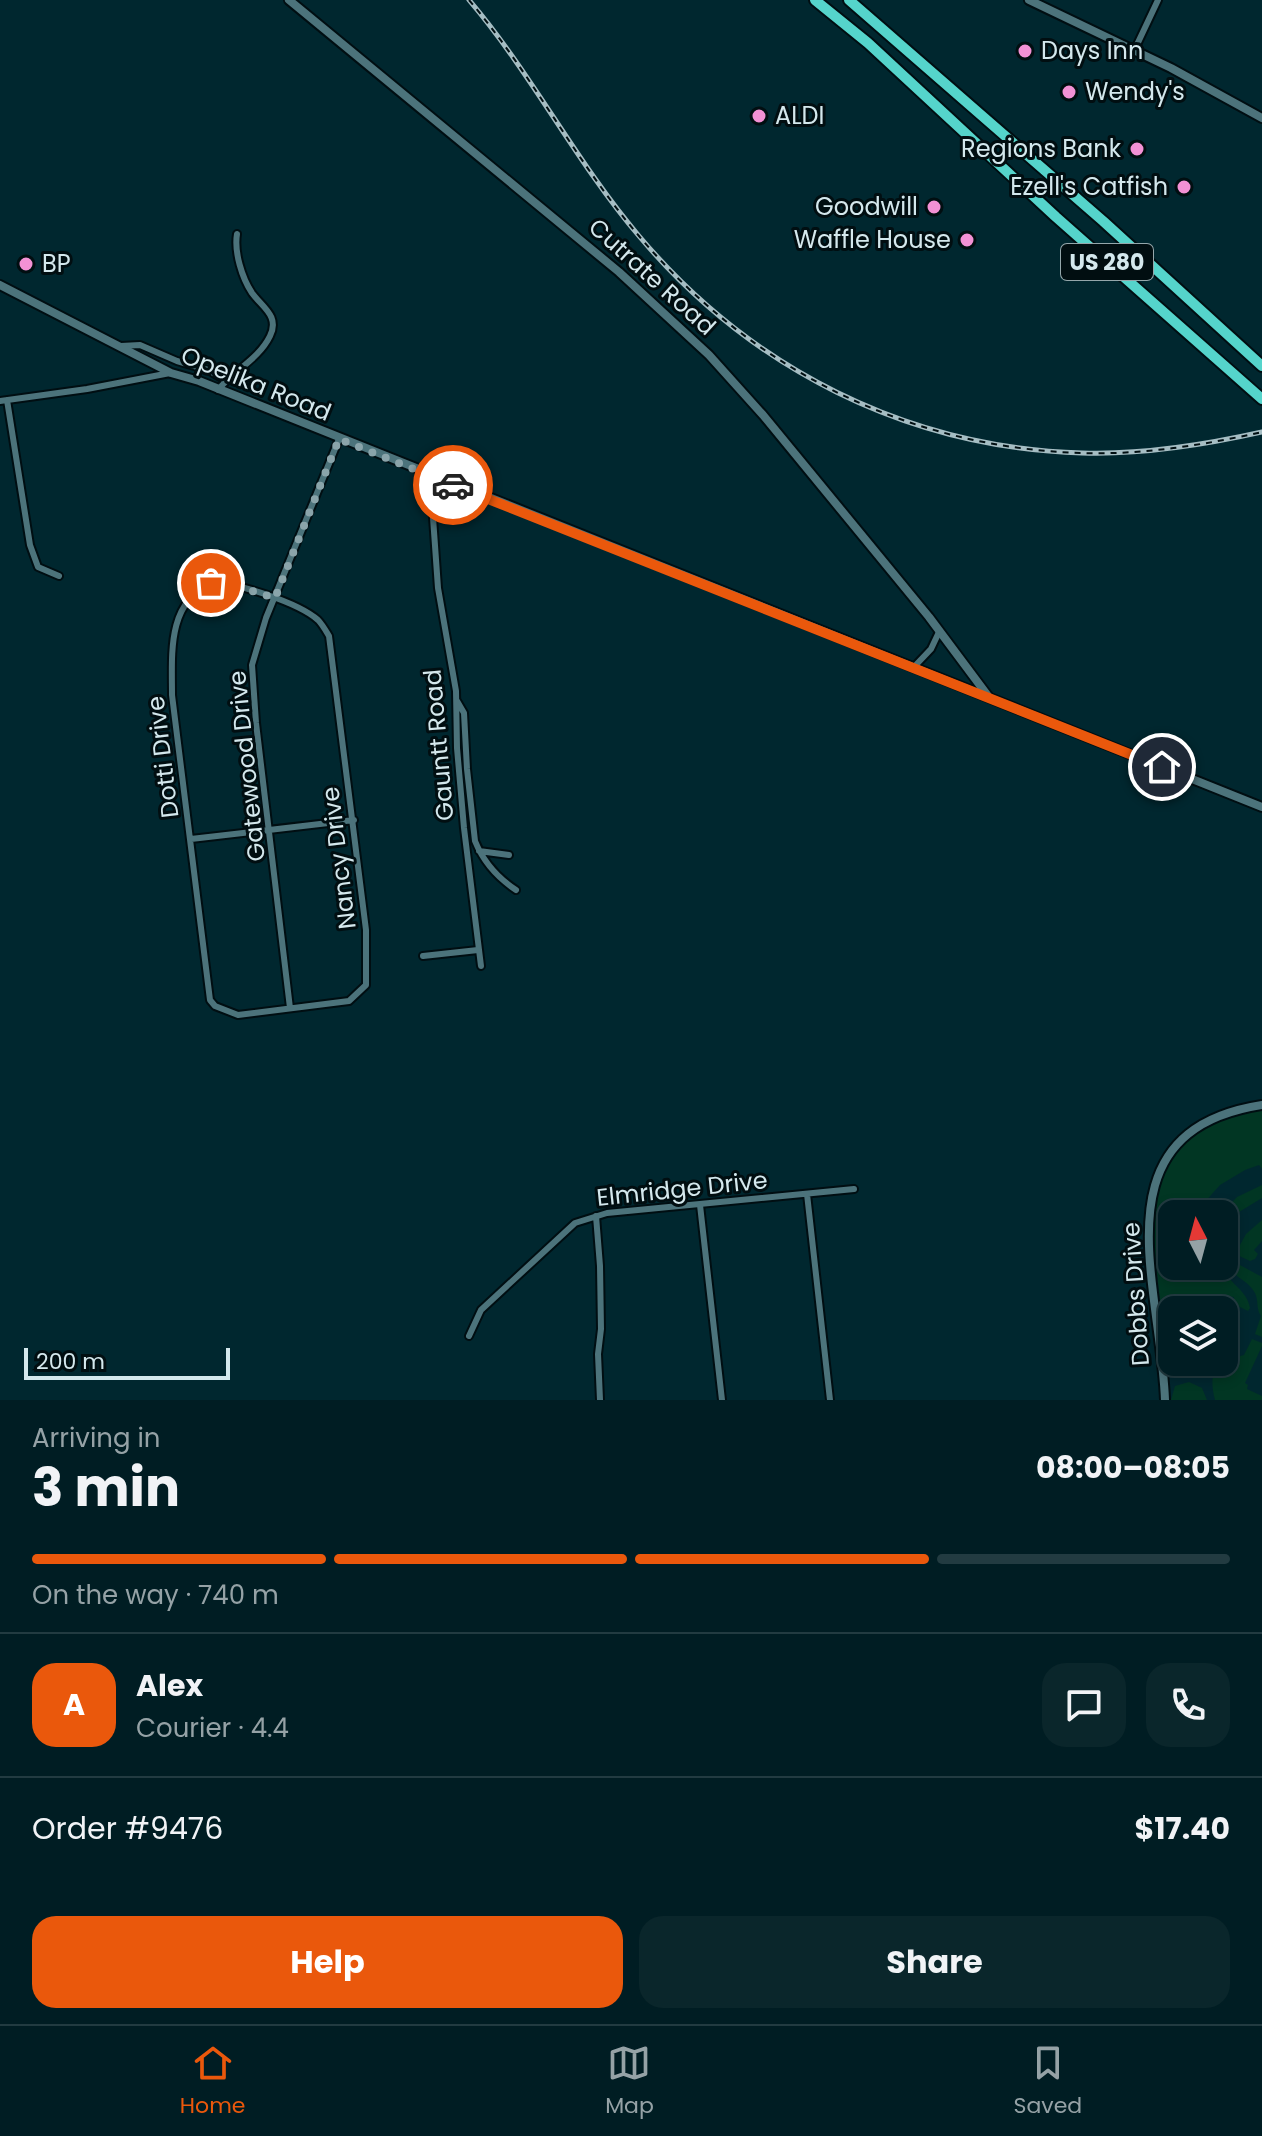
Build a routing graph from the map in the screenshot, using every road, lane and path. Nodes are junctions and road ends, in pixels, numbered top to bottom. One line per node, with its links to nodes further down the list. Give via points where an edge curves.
1 (289, 0): 21 (street, Cutrate Road, via 690,336 763,415)
2 (815, 0): 15 (highway, US 280)
3 (849, 0): 11 (highway, US 280)
4 (1029, 0): 6 (street)
5 (1158, 0): 6 (street)
6 (1134, 51): 7 (street)
7 (1262, 118)
8 (237, 234): 13 (street, via 245,281 270,313 273,328 266,342)
9 (0, 285): 10 (street, Opelika Road)
10 (117, 347): 12 (street, Opelika Road); 13 (street, via 140,345)
11 (1262, 366)
12 (171, 373): 14 (street, Opelika Road); 16 (street)
13 (225, 380): 14 (street)
14 (218, 390): 17 (street, Opelika Road)
15 (1261, 399)
16 (4, 400): 19 (street, via 30,545 38,567)
17 (339, 439): 18 (street, Opelika Road); 20 (street, Gatewood Drive)
18 (430, 475): 22 (street, Opelika Road); 24 (street, Gauntt Road, via 438,588)
19 (59, 576)
20 (275, 598): 26 (street, Nancy Drive, via 317,619 329,636); 27 (street, Gatewood Drive, via 252,665); 28 (street, Dotti Drive, via 211,583 196,589 179,615 172,695)
21 (939, 632): 22 (street); 23 (street, Cutrate Road)
22 (913, 668): 23 (street, Opelika Road)
23 (989, 698): 25 (street, Opelika Road)
24 (457, 701): 29 (street, via 464,713); 32 (street, Gauntt Road, via 461,801)
25 (1262, 807)
26 (354, 820): 27 (street); 36 (street, Nancy Drive, via 366,985 349,1001)
27 (270, 828): 28 (street); 36 (street, Gatewood Drive)
28 (191, 839): 35 (street, Dotti Drive, via 205,976)
29 (479, 851): 30 (street); 31 (street)
30 (509, 855)
31 (516, 890)
32 (478, 950): 33 (street); 34 (street, Gauntt Road)
33 (423, 956)
34 (481, 966)
35 (215, 1006): 36 (street, Nancy Drive, via 238,1015)
36 (290, 1008)
37 (1262, 1105): 46 (street, Dobbs Drive, via 1234,1109 1197,1126 1168,1155 1151,1192 1148,1233)
38 (854, 1189): 39 (street, Elmridge Drive)
39 (807, 1194): 40 (street, Elmridge Drive); 45 (street)
40 (700, 1205): 41 (street, Elmridge Drive); 44 (street)
41 (596, 1216): 42 (street, Elmridge Drive, via 575,1223 481,1310); 43 (street)
42 (469, 1336)
43 (600, 1400)
44 (722, 1400)
45 (830, 1400)
46 (1165, 1400)

